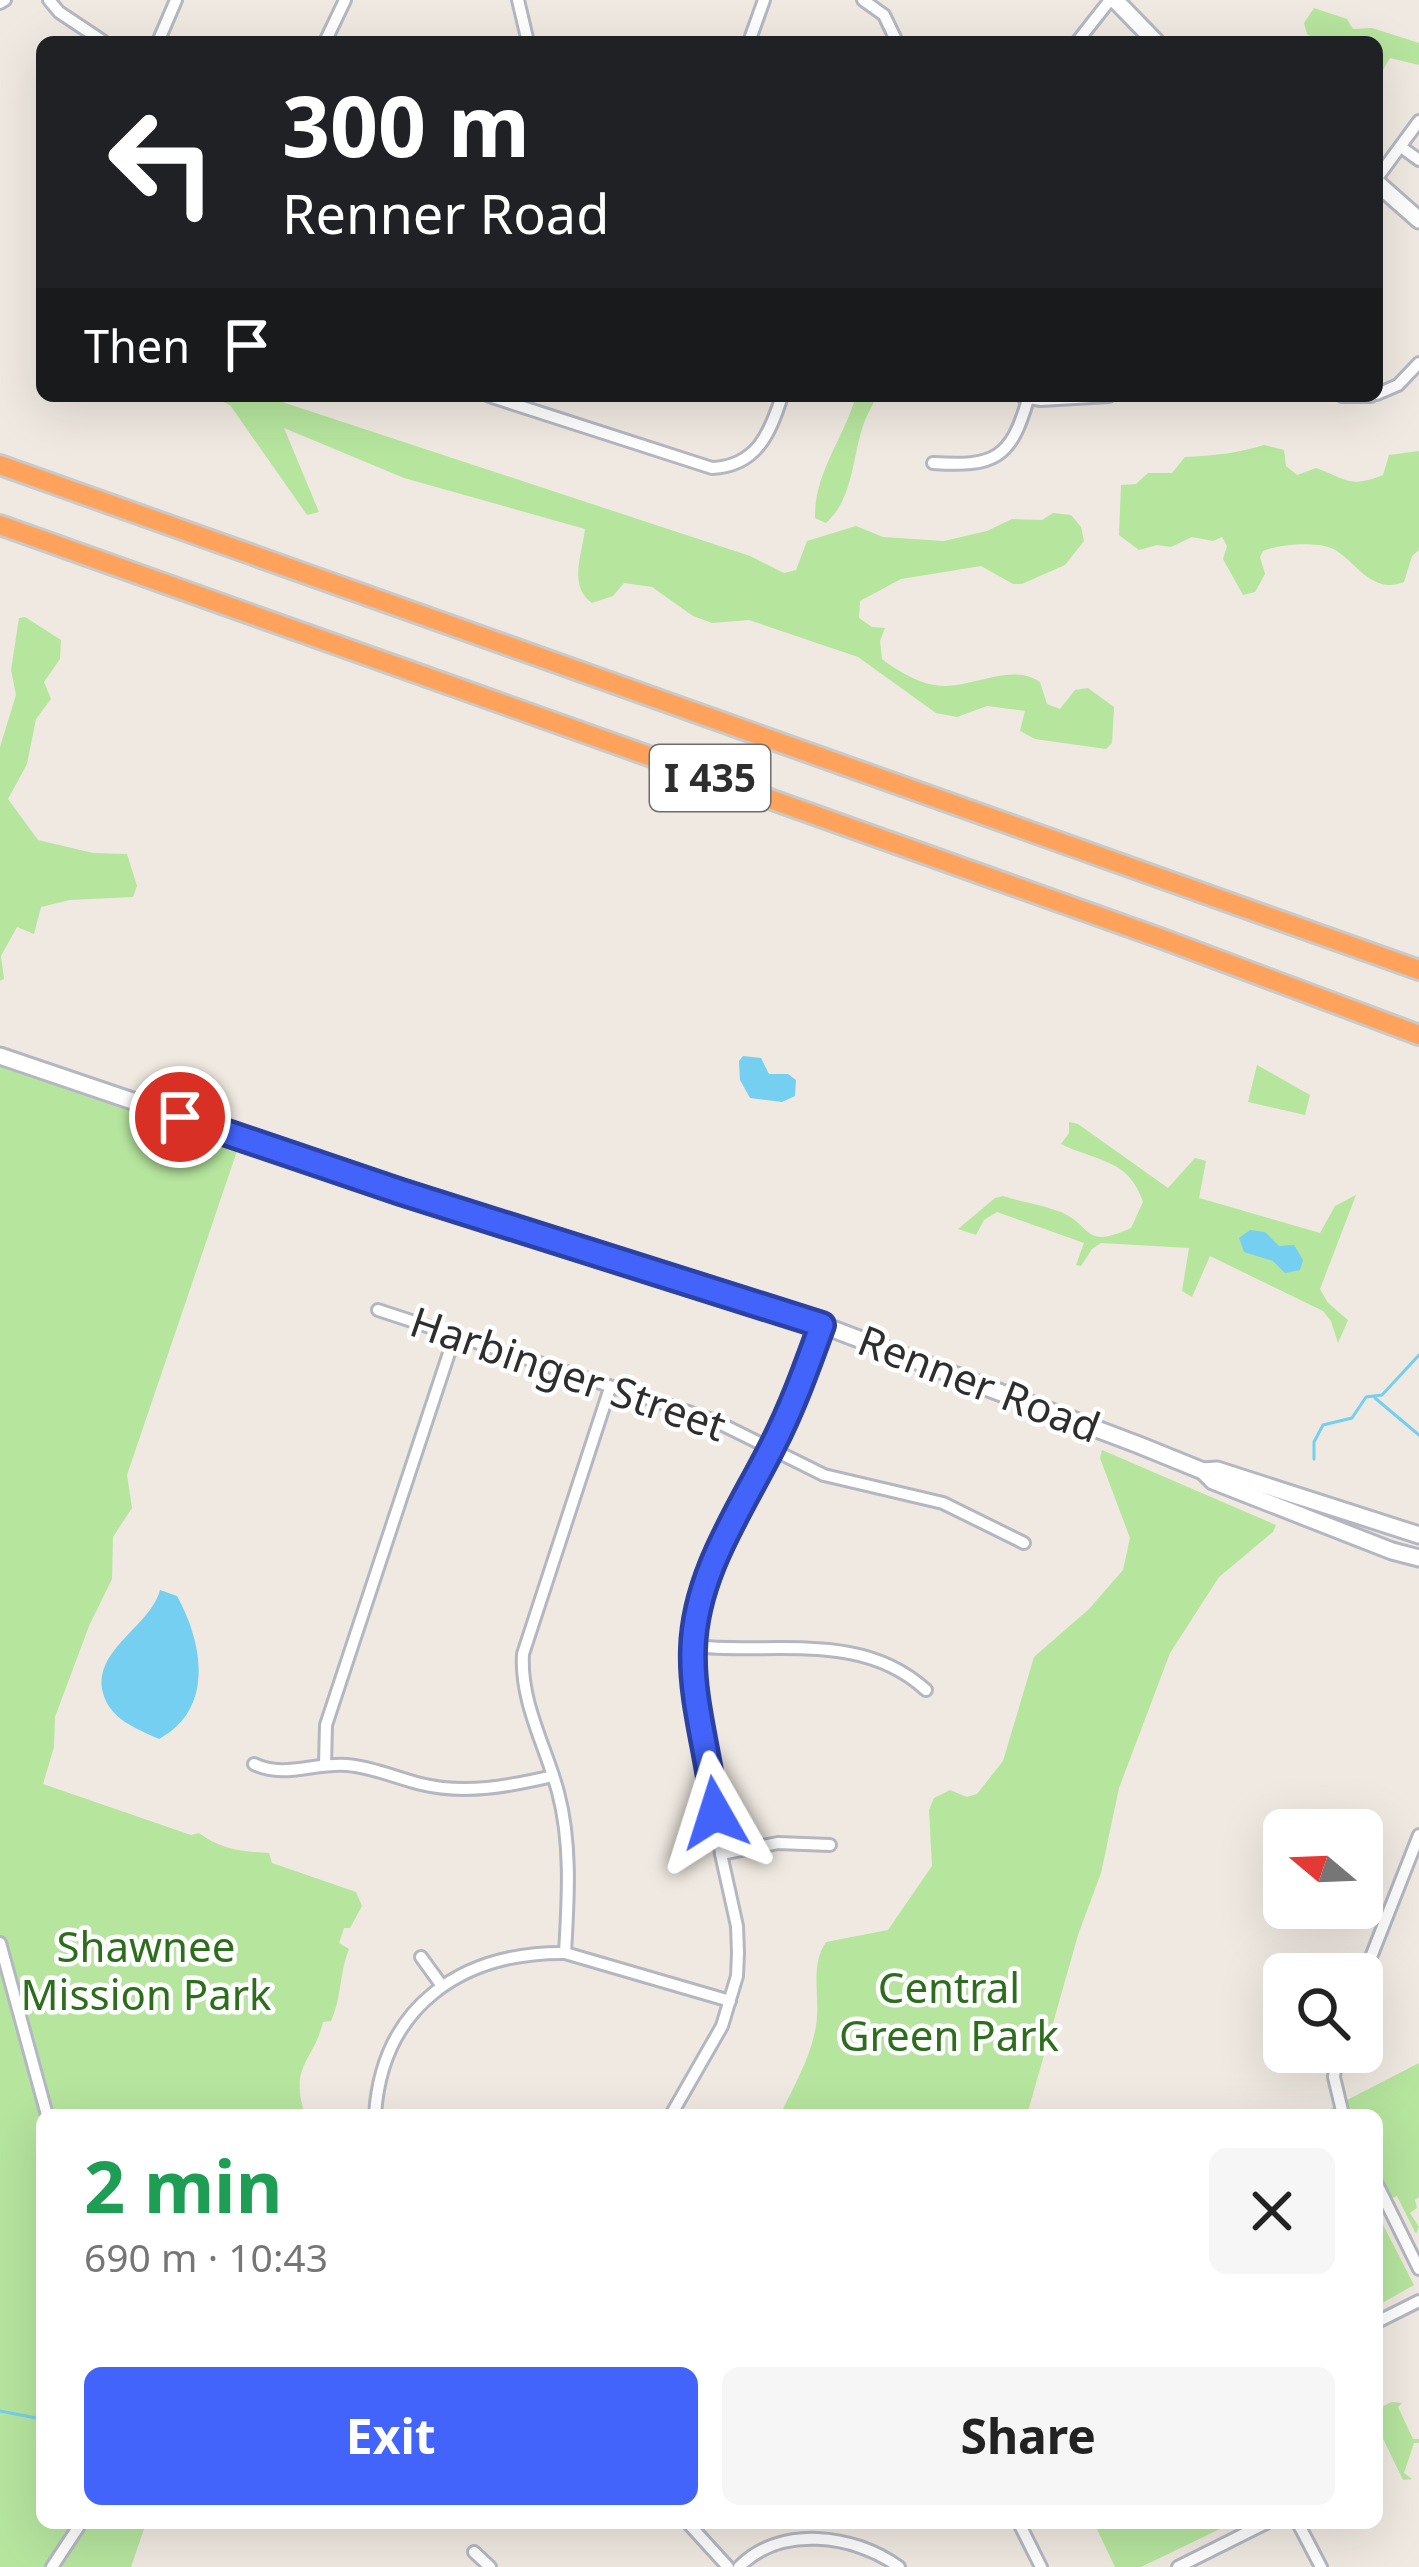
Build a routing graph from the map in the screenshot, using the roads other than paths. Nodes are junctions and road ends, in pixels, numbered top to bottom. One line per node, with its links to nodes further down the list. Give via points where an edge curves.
1 (49, 0): 8 (street)
2 (176, 0): 9 (street)
3 (345, 0): 10 (street)
4 (518, 0): 11 (street)
5 (764, 0): 12 (street)
6 (862, 0): 13 (street, via 884,15)
7 (1113, 0): 14 (street); 15 (main road)
8 (92, 36)
9 (161, 36)
10 (328, 36)
11 (527, 36)
12 (751, 36)
13 (894, 36)
14 (1082, 36)
15 (1150, 36)
16 (1419, 121): 17 (street)
17 (1401, 147): 18 (street); 19 (street)
18 (1419, 160)
19 (1383, 172)
20 (1383, 187): 21 (main road)
21 (1419, 220)
22 (1419, 363): 23 (street)
23 (1383, 391)
24 (508, 402): 25 (street, via 712,468 762,446)
25 (780, 402)
26 (1023, 402): 27 (street, via 1002,454 979,464)
27 (933, 464)
28 (0, 465): 30 (highway, I 435)
29 (0, 525): 31 (highway, I 435)
30 (1419, 970)
31 (1419, 1035)
32 (0, 1056): 34 (main road, Renner Road)
33 (378, 1310): 35 (street, Harbinger Street)
34 (822, 1325): 37 (street); 38 (main road, Renner Road)
35 (454, 1338): 36 (street, Harbinger Street); 45 (street, via 326,1725)
36 (610, 1388): 37 (street, Harbinger Street); 46 (street, via 523,1654 524,1688)
37 (772, 1448): 40 (street, Harbinger Street, via 836,1479 943,1503); 42 (street, via 719,1550)
38 (1203, 1471): 39 (main road, Renner Road); 41 (main road, Renner Road)
39 (1419, 1535)
40 (1024, 1543)
41 (1419, 1558)
42 (693, 1646): 43 (street, via 852,1652); 49 (street)
43 (926, 1690)
44 (254, 1764): 45 (street, via 278,1772)
45 (325, 1765): 46 (street, via 466,1790)
46 (553, 1777): 51 (street, via 567,1854)
47 (1419, 1835): 52 (street)
48 (830, 1845): 49 (street, via 778,1843)
49 (722, 1854): 55 (street, via 737,1926)
50 (0, 1943): 57 (street)
51 (565, 1953): 54 (street, via 512,1956); 55 (street)
52 (1373, 1953)
53 (422, 1957): 54 (street)
54 (442, 1986): 58 (street, via 391,2045)
55 (730, 2000): 59 (street)
56 (1334, 2073): 60 (street)
57 (45, 2109)
58 (376, 2109)
59 (674, 2109)
60 (1340, 2109)
61 (1383, 2197): 62 (street)
62 (1419, 2269)
63 (1419, 2301): 64 (street)
64 (1383, 2319)
65 (77, 2529): 73 (street)
66 (693, 2529): 75 (street)
67 (807, 2529): 71 (street)
68 (1022, 2529): 78 (street)
69 (1240, 2529): 79 (street)
70 (1301, 2529): 80 (street)
71 (807, 2537): 76 (street, via 770,2546); 77 (street)
72 (474, 2552): 74 (street)
73 (52, 2567)
74 (490, 2567)
75 (728, 2567)
76 (739, 2567)
77 (899, 2567)
78 (1041, 2567)
79 (1178, 2567)
80 (1321, 2567)

